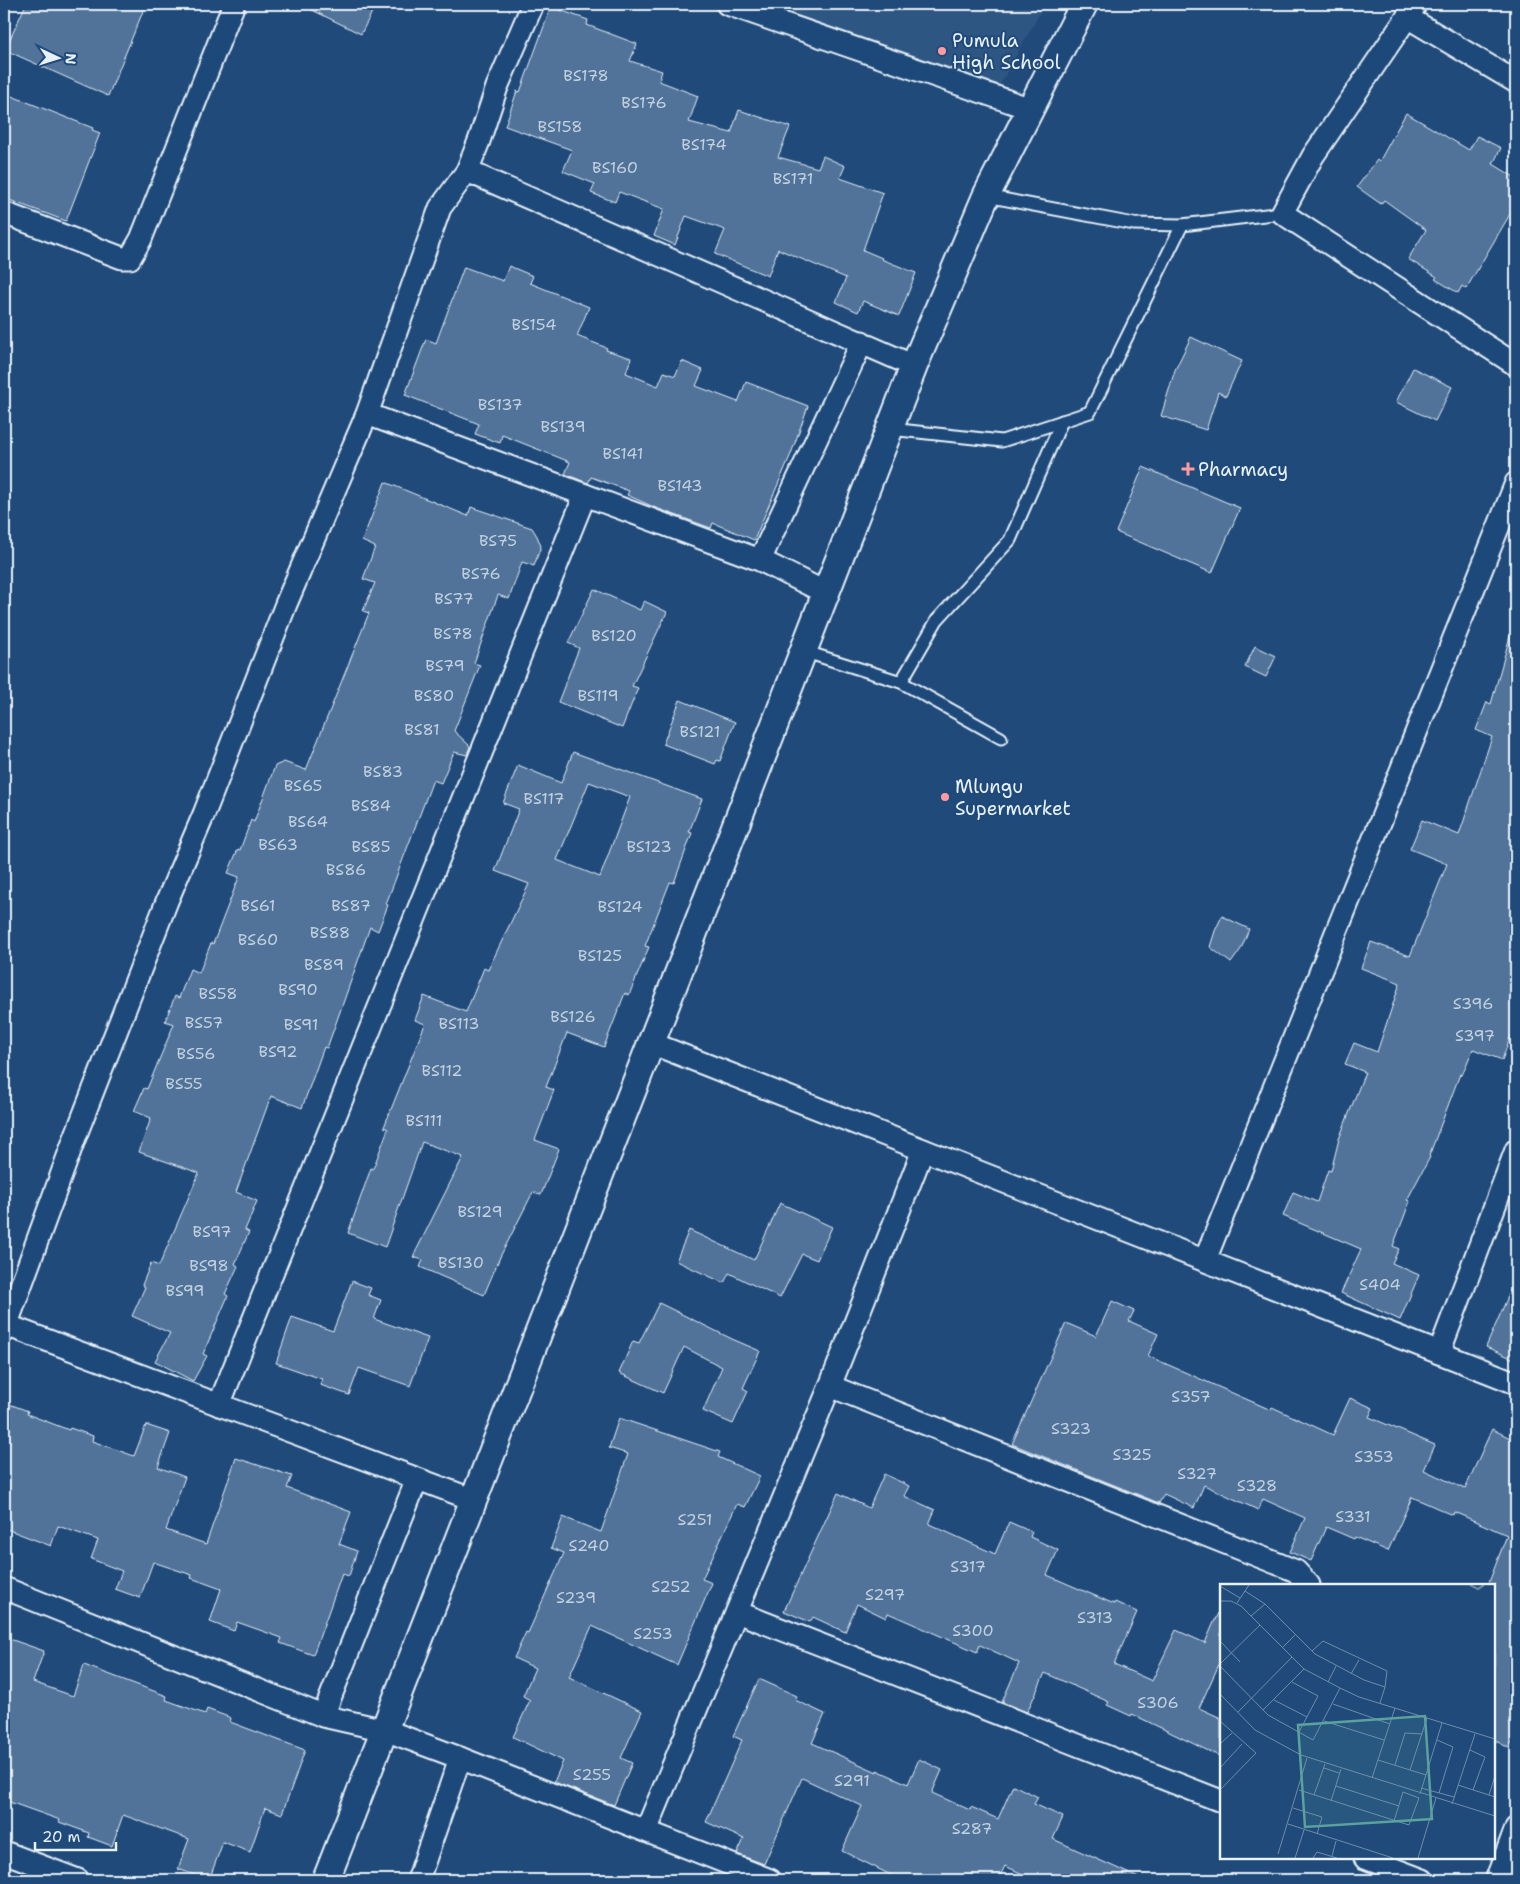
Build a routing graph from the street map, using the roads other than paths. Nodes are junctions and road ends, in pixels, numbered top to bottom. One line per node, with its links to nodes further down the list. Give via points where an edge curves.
1 (234, 4): 10 (street, via 141,239 130,258 122,258)
2 (533, 4): 8 (street, via 497,87)
3 (727, 4): 7 (street)
4 (1084, 4): 7 (street)
5 (1412, 10): 6 (street); 11 (street, via 1312,156)
6 (1516, 82)
7 (1032, 109): 9 (street)
8 (466, 171): 13 (street); 16 (street, via 440,208)
9 (986, 196): 12 (lane, via 1134,224); 15 (street)
10 (4, 213)
11 (1282, 214): 12 (lane); 14 (street)
12 (1182, 225): 17 (lane, via 1090,412)
13 (862, 342): 15 (street); 21 (street)
14 (1516, 365)
15 (914, 366): 18 (street)
16 (367, 414): 20 (street); 30 (street, via 286,604 167,901)
17 (1062, 422): 18 (lane, via 1002,441); 24 (lane, via 1010,540 937,620)
18 (890, 429): 22 (street)
19 (1516, 482): 29 (street)
20 (585, 495): 21 (street); 34 (street)
21 (760, 560): 22 (street)
22 (826, 593): 23 (street)
23 (803, 652): 24 (lane); 26 (street)
24 (901, 682): 25 (lane)
25 (1001, 738)
26 (651, 1043): 27 (street); 36 (street)
27 (923, 1150): 29 (street); 33 (street)
28 (1516, 1150): 31 (street)
29 (1205, 1260): 31 (street)
30 (5, 1328): 34 (street)
31 (1439, 1353): 32 (street)
32 (1516, 1383)
33 (830, 1386): 37 (street, via 1296,1571); 39 (street)
34 (219, 1406): 35 (street)
35 (417, 1479): 36 (street); 40 (street)
36 (474, 1500): 41 (street)
37 (1308, 1584)
38 (4, 1588): 40 (street)
39 (737, 1612): 43 (street); 45 (street)
40 (323, 1716): 41 (street)
41 (385, 1730): 42 (street); 49 (street)
42 (460, 1758): 45 (street); 50 (street)
43 (1220, 1801)
44 (1516, 1828): 53 (street)
45 (646, 1831): 51 (street)
46 (4, 1852): 48 (street)
47 (1368, 1859): 52 (street)
48 (78, 1880)
49 (326, 1880)
50 (418, 1880)
51 (770, 1880)
52 (1423, 1880)
53 (1496, 1880)

